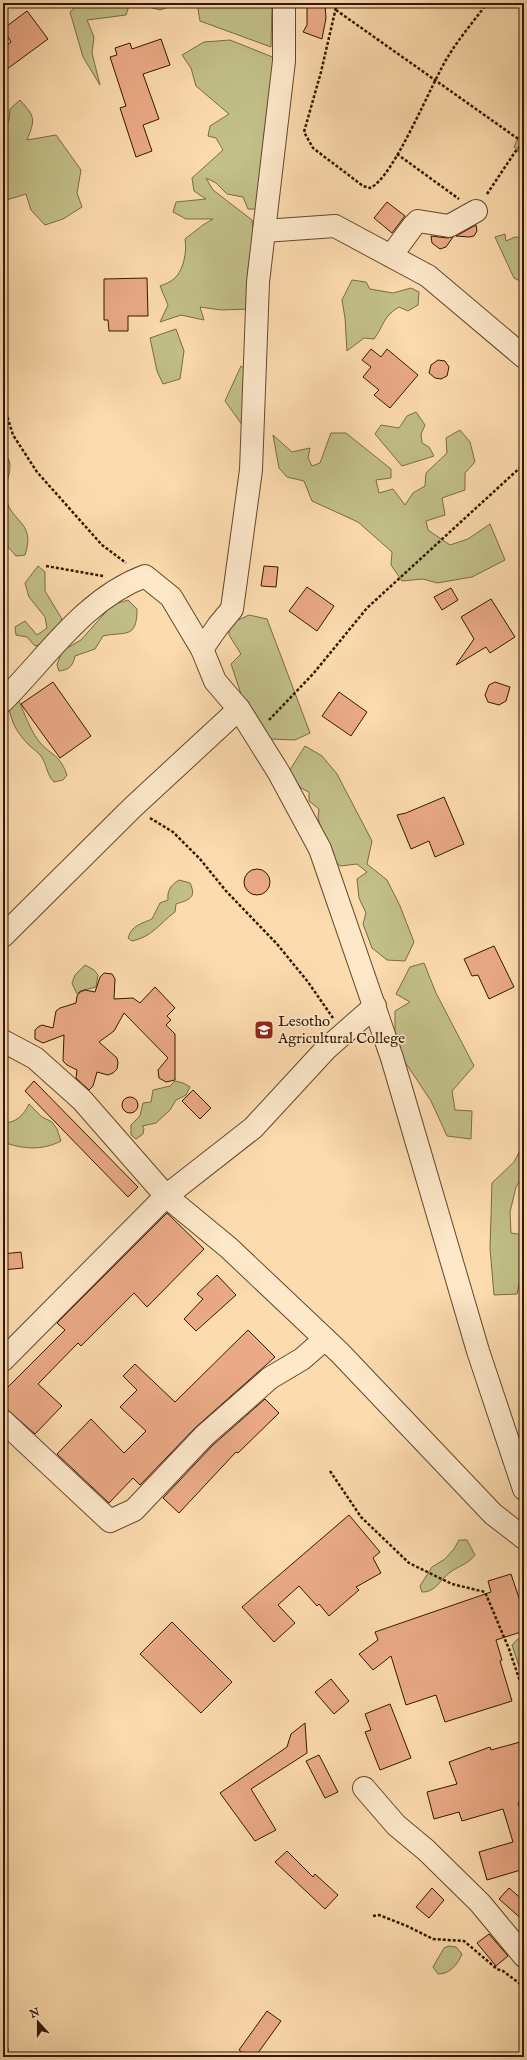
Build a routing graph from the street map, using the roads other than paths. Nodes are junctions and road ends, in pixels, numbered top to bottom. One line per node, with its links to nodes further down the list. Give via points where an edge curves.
1 (284, 3): 3 (street, via 284,61)
2 (476, 211): 4 (street, via 449,226 418,221)
3 (264, 231): 4 (street, via 335,226); 6 (street, via 258,282 251,470 232,609)
4 (391, 256): 5 (street, via 428,276)
5 (524, 357)
6 (202, 649): 7 (street, via 171,597 145,576 100,600 30,669); 8 (street, via 215,681)
7 (3, 701)
8 (239, 709): 9 (street, via 132,807); 10 (street, via 320,849)
9 (3, 936)
10 (375, 1006): 12 (street, via 326,1049 253,1128); 16 (street, via 478,1352)
11 (3, 1041): 12 (street, via 35,1058 82,1100)
12 (166, 1196): 13 (street, via 229,1248); 14 (street)
13 (326, 1339): 15 (street, via 302,1359 270,1378 215,1426 179,1460 134,1510 110,1521); 17 (street, via 493,1514)
14 (3, 1360)
15 (3, 1421)
16 (524, 1489)
17 (524, 1538)
18 (364, 1788): 19 (street, via 396,1825 426,1850 480,1903)
19 (524, 1956)

